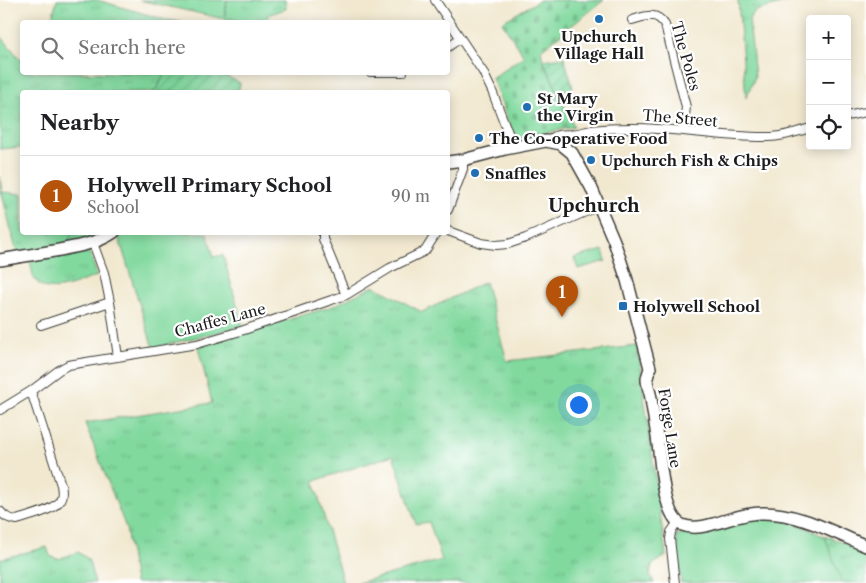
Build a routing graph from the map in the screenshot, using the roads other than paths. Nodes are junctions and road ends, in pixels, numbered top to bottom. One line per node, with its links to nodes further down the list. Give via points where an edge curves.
1 (436, 0): 2 (street)
2 (449, 20)
3 (632, 20): 10 (street, The Poles, via 654,16 661,18 665,25 686,107)
4 (450, 22): 5 (street)
5 (460, 38): 6 (street); 13 (street, via 483,72)
6 (450, 46)
7 (866, 112): 8 (street)
8 (851, 115)
9 (806, 129): 10 (street, The Street, via 771,137)
10 (683, 131): 11 (street, The Street, via 624,128)
11 (572, 135): 12 (street, The Street, via 552,137); 14 (street)
12 (549, 141): 13 (street); 14 (street)
13 (514, 148): 15 (street)
14 (568, 149): 18 (street, Forge Lane, via 585,175)
15 (463, 160): 16 (street); 17 (street, via 463,169)
16 (450, 162)
17 (450, 205)
18 (599, 206): 19 (street, via 508,244 481,243); 32 (street, Forge Lane, via 624,272 649,362 647,378 664,486 670,511)
19 (450, 232)
20 (110, 235): 23 (street)
21 (323, 235): 25 (street)
22 (436, 235): 25 (street, Chaffes Lane, via 425,251)
23 (93, 243): 24 (street); 26 (street)
24 (0, 260)
25 (346, 295): 28 (street, Chaffes Lane, via 197,344)
26 (110, 302): 27 (street); 28 (street)
27 (41, 325)
28 (118, 357): 29 (street, Chaffes Lane, via 68,365)
29 (31, 390): 30 (street, Chaffes Lane); 31 (street, via 62,494 52,508 17,520 11,520)
30 (0, 410)
31 (0, 511)
32 (678, 522): 33 (street, via 696,527 748,514 778,514 820,526); 34 (street, via 670,539)
33 (866, 546)
34 (675, 583)

